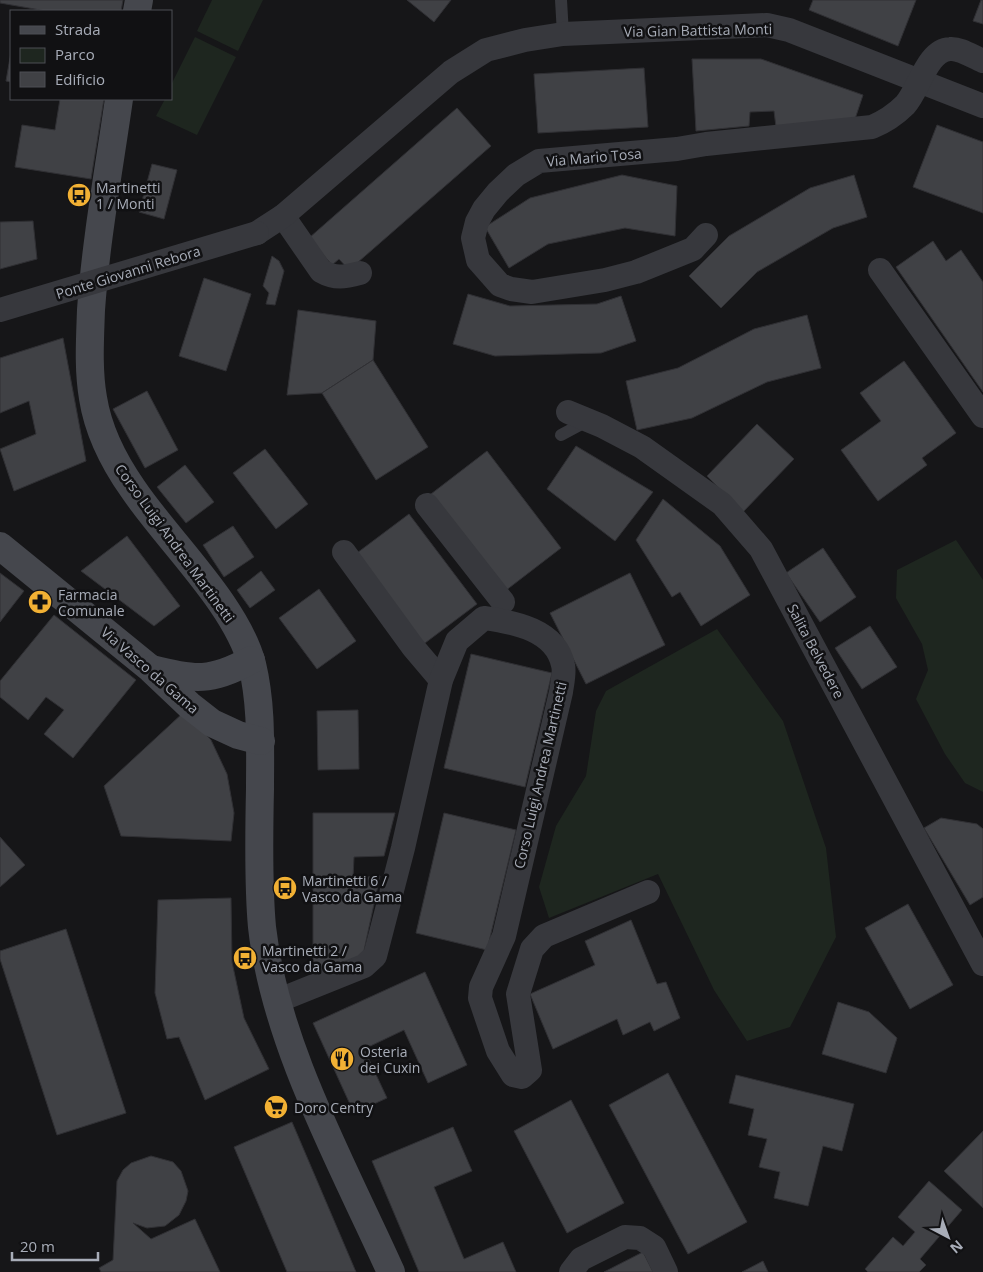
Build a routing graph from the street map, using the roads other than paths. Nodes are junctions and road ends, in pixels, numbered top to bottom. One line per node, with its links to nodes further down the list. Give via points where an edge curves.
1 (561, 0): 2 (lane)
2 (563, 34): 4 (street, Via Gian Battista Monti, via 767,26 789,30); 7 (street, Via Gian Battista Monti, via 500,45 469,60)
3 (983, 61): 4 (street, via 949,48 927,64)
4 (920, 83): 6 (street, Via Gian Battista Monti); 9 (street, Via Mario Tosa, via 897,112 882,123 867,128 706,144 677,150 538,161 498,192 484,209 473,238 478,260 500,285 532,292 636,272 693,249)
5 (119, 100): 20 (street, Corso Luigi Andrea Martinetti, via 94,266 89,345 92,398 113,457 133,489 219,601 243,640)
6 (983, 106)
7 (283, 216): 8 (street, Via Gian Battista Monti); 11 (street, via 321,271 343,278)
8 (257, 233): 12 (street, Ponte Giovanni Rebora, bridge)
9 (706, 235)
10 (880, 270): 14 (street)
11 (360, 273)
12 (0, 310)
13 (578, 416): 15 (lane); 25 (street, Salita Belvedere, via 642,447 722,504 761,549)
14 (983, 416)
15 (561, 435)
16 (426, 505): 19 (street)
17 (0, 546): 21 (street, Via Vasco da Gama)
18 (344, 552): 22 (street, via 412,648)
19 (503, 602)
20 (251, 660): 21 (street, via 212,678 187,678); 23 (street, Corso Luigi Andrea Martinetti, via 260,713)
21 (151, 669): 23 (street, Via Vasco da Gama, via 212,723)
22 (441, 680): 24 (street, Corso Luigi Andrea Martinetti, via 457,641 484,618 512,621 554,642 564,666 561,692 504,936 481,987 480,998 498,1051 517,1077 527,1075 530,1070 518,994 532,949 544,936); 26 (street, Corso Luigi Andrea Martinetti, via 375,956 364,966)
23 (261, 742): 26 (street, Corso Luigi Andrea Martinetti, via 262,924)
24 (648, 892)
25 (983, 964)
26 (277, 1001): 27 (street, Corso Luigi Andrea Martinetti, via 302,1076)
27 (391, 1272)
28 (571, 1272): 29 (street, via 581,1259 625,1237 640,1238 654,1247)
29 (666, 1272)

